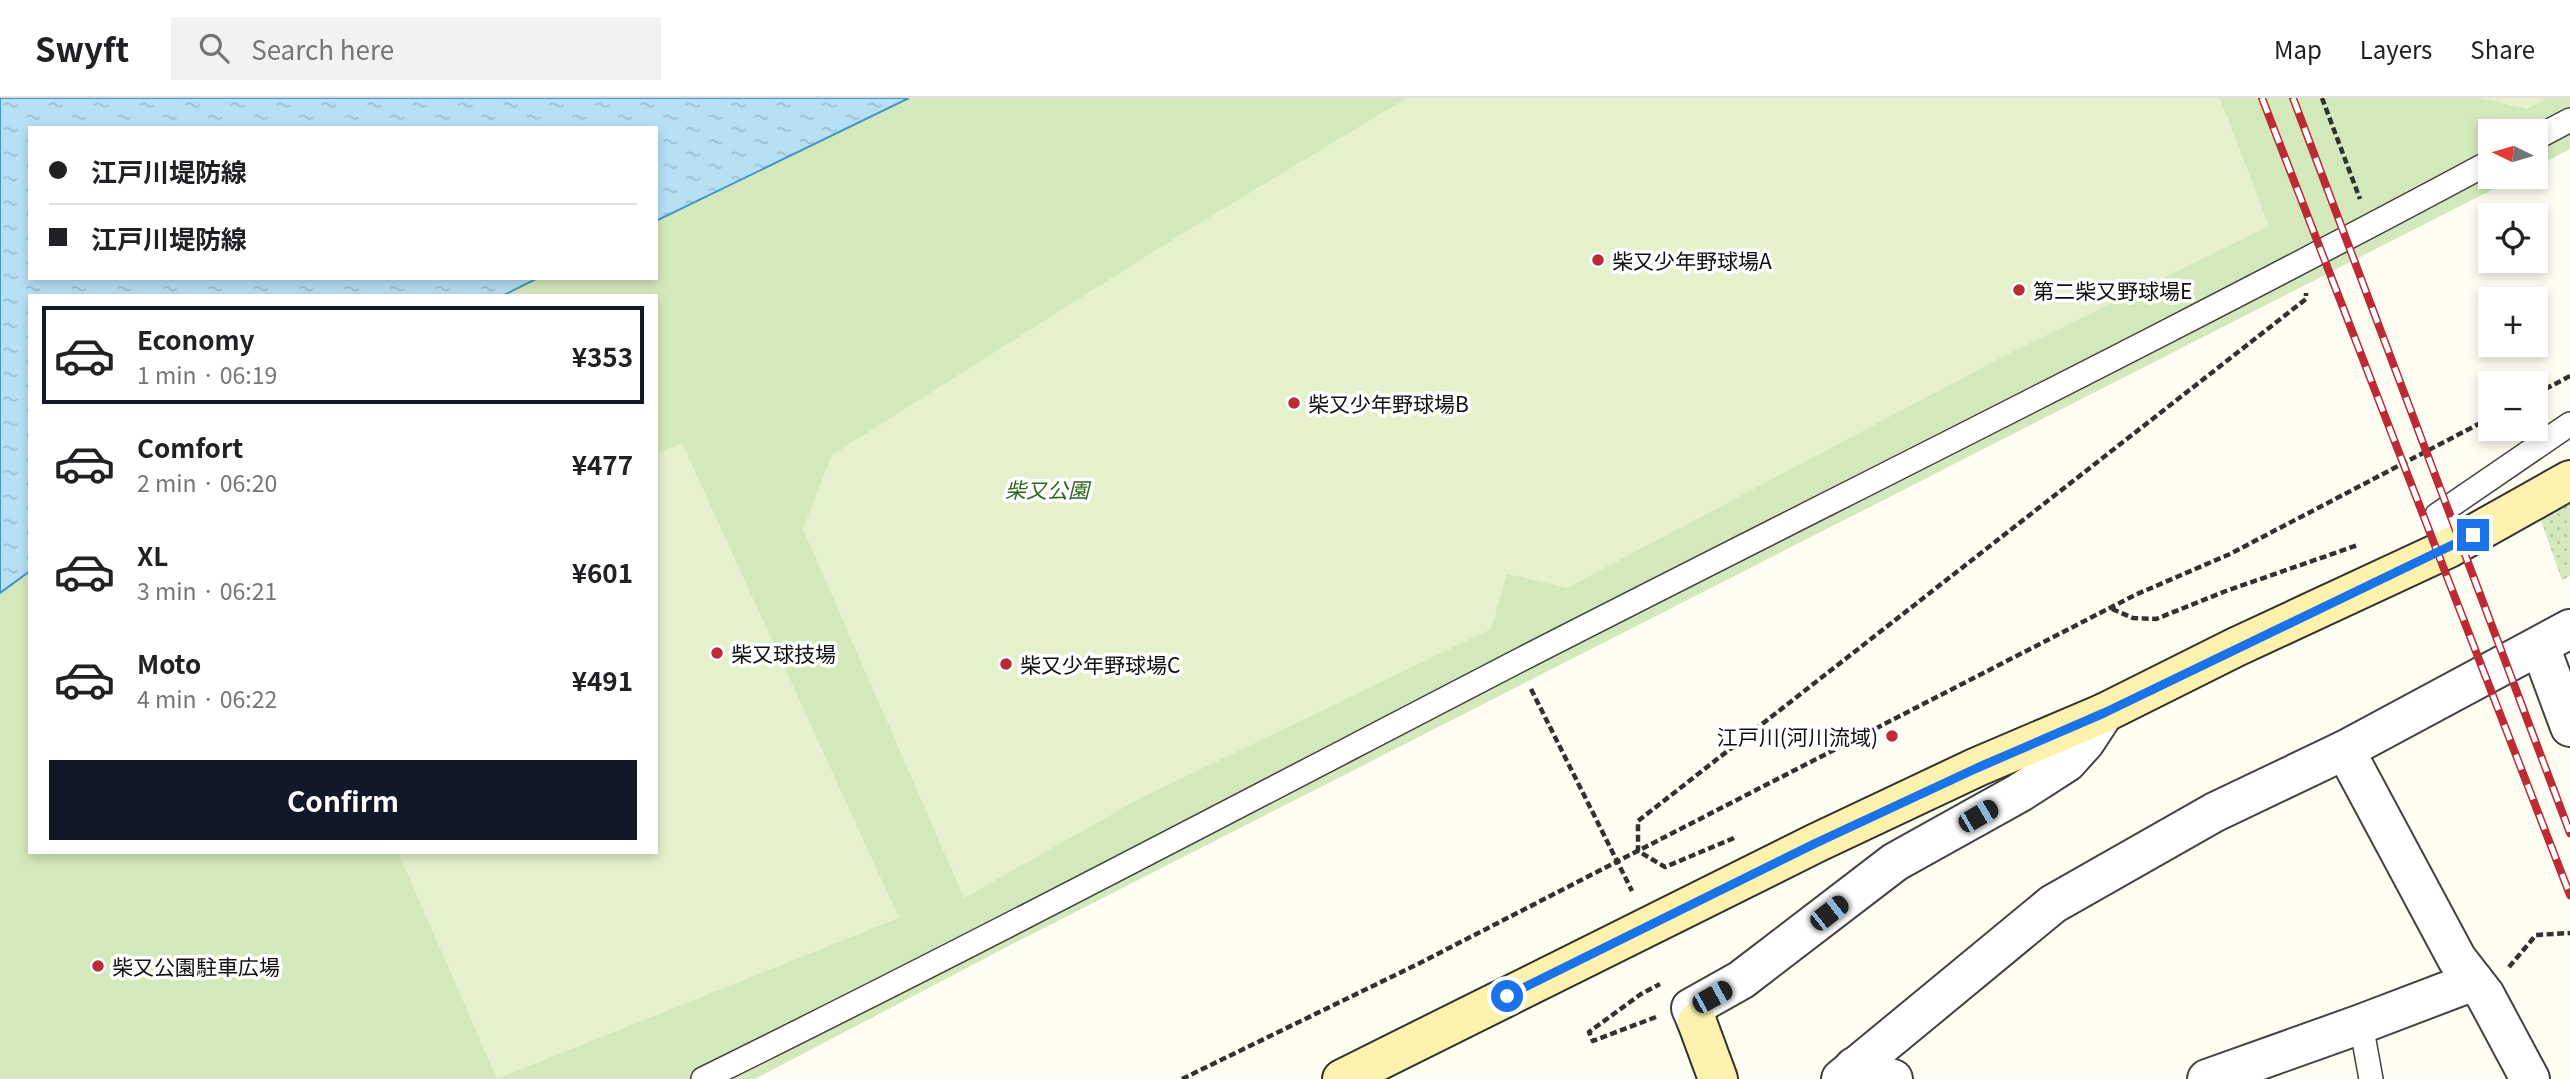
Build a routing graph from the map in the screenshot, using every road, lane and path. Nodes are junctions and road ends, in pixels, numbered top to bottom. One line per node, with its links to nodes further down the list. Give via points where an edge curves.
1 (2322, 98): 5 (path)
2 (2570, 120): 3 (lane)
3 (2548, 132)
4 (2478, 168): 5 (lane)
5 (2371, 226): 28 (lane)
6 (2307, 286): 20 (path, via 2305,299 1638,821)
7 (2570, 376): 8 (path)
8 (2548, 388)
9 (2478, 424): 14 (path, via 2230,554)
10 (2570, 424): 13 (lane, via 2437,515)
11 (2570, 480): 13 (main road)
12 (2360, 544): 14 (path, via 2155,619 2133,618)
13 (2449, 548): 17 (main road)
14 (2111, 608): 20 (path)
15 (2555, 638): 18 (street); 19 (street)
16 (1541, 707): 21 (path)
17 (2104, 713): 25 (street, via 2067,762 1895,862 1741,980 1691,1008); 30 (main road, via 1816,843)
18 (2570, 727)
19 (2345, 750): 24 (street, via 2457,959); 27 (street, via 2215,812 2053,904)
20 (1638, 852): 21 (path)
21 (1617, 862): 22 (path); 29 (path)
22 (1626, 879)
23 (2570, 933): 24 (path, via 2536,935)
24 (2480, 988): 26 (street); 35 (street)
25 (1697, 1022): 31 (main road)
26 (2361, 1024): 33 (street); 34 (lane)
27 (1848, 1073): 32 (street)
28 (703, 1079)
29 (1182, 1079)
30 (1342, 1079)
31 (1718, 1079)
32 (1893, 1079)
33 (2207, 1079)
34 (2371, 1079)
35 (2530, 1079)

